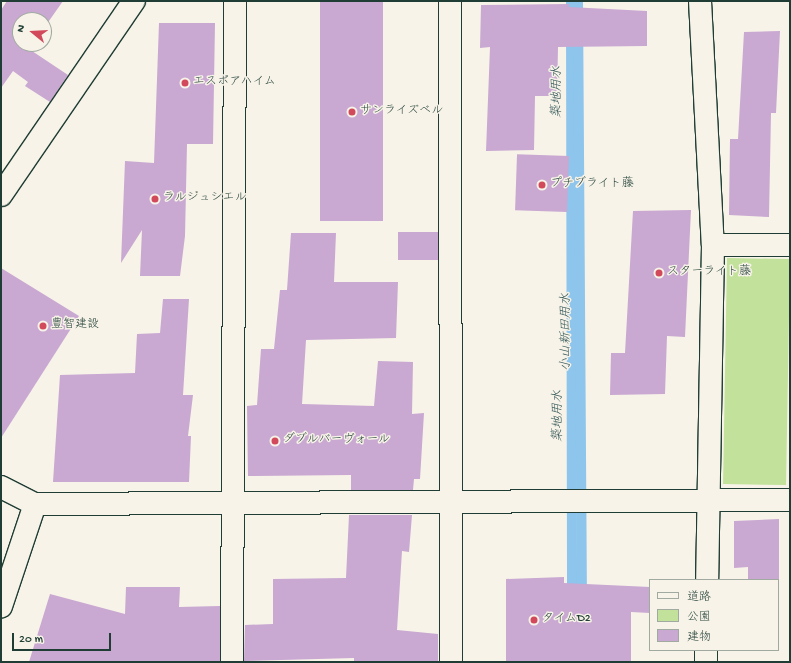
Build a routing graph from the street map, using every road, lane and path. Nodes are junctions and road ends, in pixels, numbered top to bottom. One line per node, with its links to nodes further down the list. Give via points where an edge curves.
1 (134, 1): 5 (street)
2 (235, 1): 13 (street)
3 (450, 1): 11 (street)
4 (700, 1): 6 (street)
5 (1, 195)
6 (713, 245): 7 (street); 9 (street)
7 (790, 245)
8 (1, 487): 12 (street)
9 (707, 500): 10 (street); 11 (street, via 588,503); 14 (street)
10 (790, 500)
11 (451, 502): 13 (street); 18 (street)
12 (35, 504): 13 (street); 15 (street)
13 (233, 504): 17 (street)
14 (707, 579)
15 (1, 606)
16 (706, 651): 19 (street)
17 (232, 662)
18 (451, 662)
19 (706, 662)

